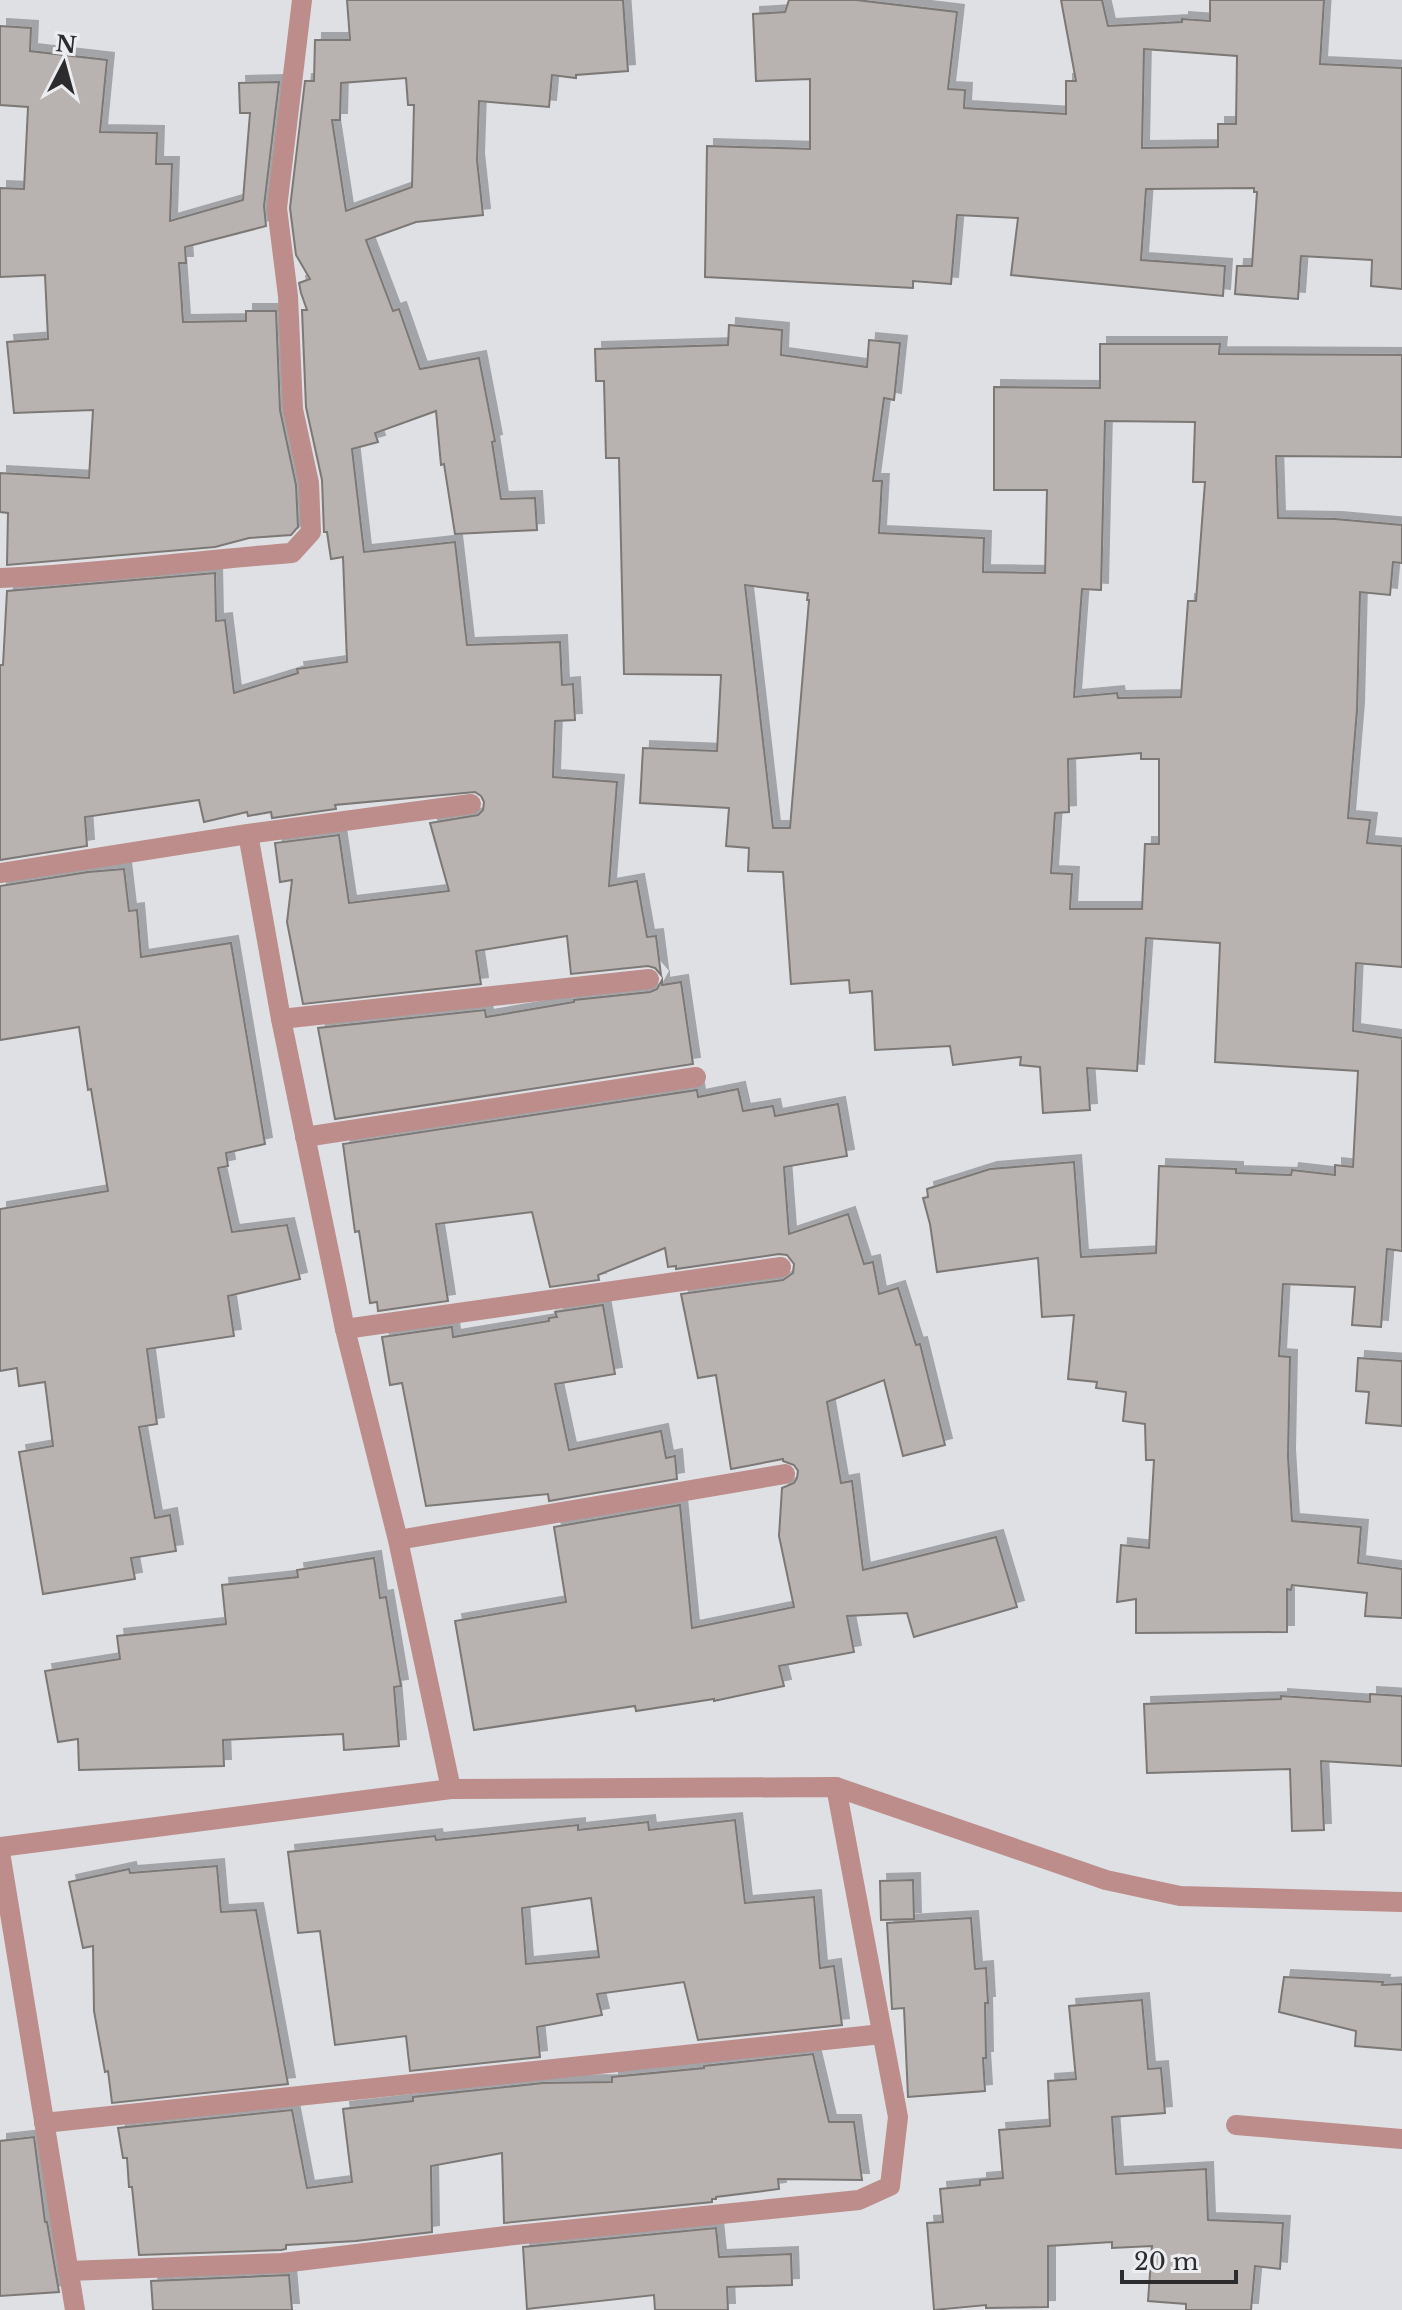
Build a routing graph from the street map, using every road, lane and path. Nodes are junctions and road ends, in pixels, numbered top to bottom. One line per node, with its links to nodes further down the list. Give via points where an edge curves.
1 (302, 0): 2 (street, via 277,208 293,409 309,483 311,532 292,553)
2 (0, 578)
3 (471, 804): 4 (street)
4 (248, 834): 5 (street); 7 (street)
5 (0, 873)
6 (649, 979): 7 (street)
7 (281, 1019): 9 (street)
8 (696, 1077): 9 (street)
9 (305, 1137): 11 (street)
10 (781, 1267): 11 (street)
11 (345, 1329): 13 (street)
12 (785, 1474): 13 (street)
13 (398, 1540): 15 (street)
14 (836, 1787): 15 (street); 17 (street, via 1106,1880 1180,1896); 18 (street)
15 (451, 1789): 16 (street)
16 (0, 1849): 19 (street)
17 (1402, 1902)
18 (882, 2034): 19 (street); 22 (street, via 898,2117 890,2186 859,2200 282,2263)
19 (44, 2123): 22 (street)
20 (1236, 2125): 21 (street)
21 (1402, 2139)
22 (68, 2271): 23 (street)
23 (75, 2310)

